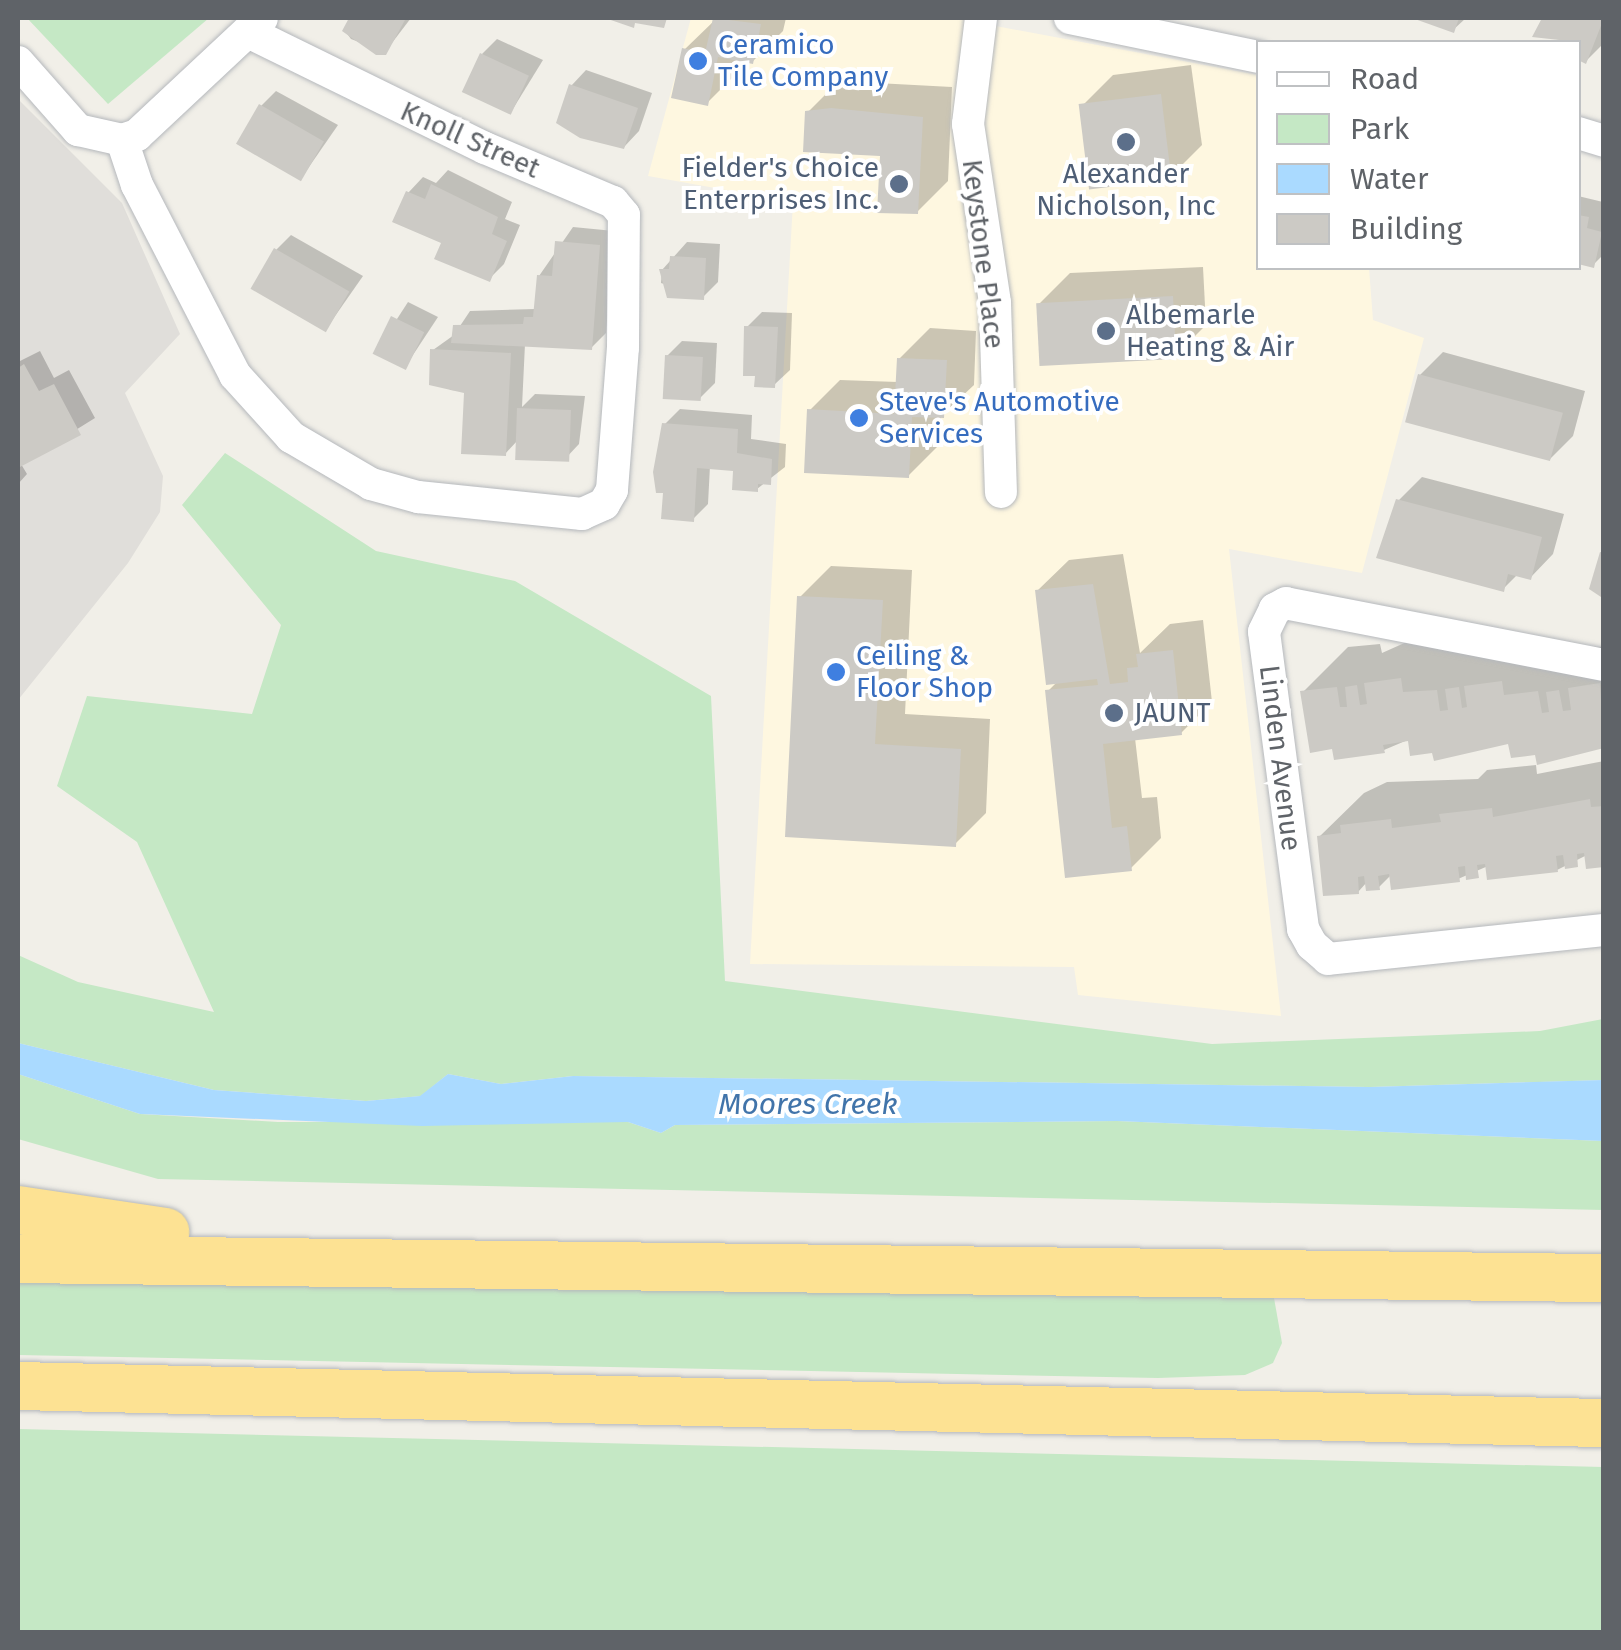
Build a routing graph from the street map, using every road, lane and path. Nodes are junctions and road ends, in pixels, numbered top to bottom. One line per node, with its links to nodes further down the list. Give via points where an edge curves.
1 (981, 18): 7 (street, Keystone Place, via 968,124 995,303)
2 (1070, 18): 4 (street)
3 (255, 24): 6 (street, via 137,135); 6 (street, Knoll Street, via 468,140 613,202 629,232 612,490 591,512 418,498 329,464 291,437 234,376 137,185)
4 (1256, 57)
5 (18, 62): 6 (street, via 78,130)
6 (122, 140)
7 (1002, 492)
8 (1604, 665): 9 (street, Linden Avenue, via 1286,604 1275,609 1264,632 1303,929 1312,945 1328,959)
9 (1604, 930)
10 (18, 1210): 12 (highway, via 125,1230)
11 (18, 1258): 12 (highway)
12 (648, 1268): 13 (highway)
13 (1604, 1278)
14 (18, 1386): 15 (highway)
15 (1604, 1422)

